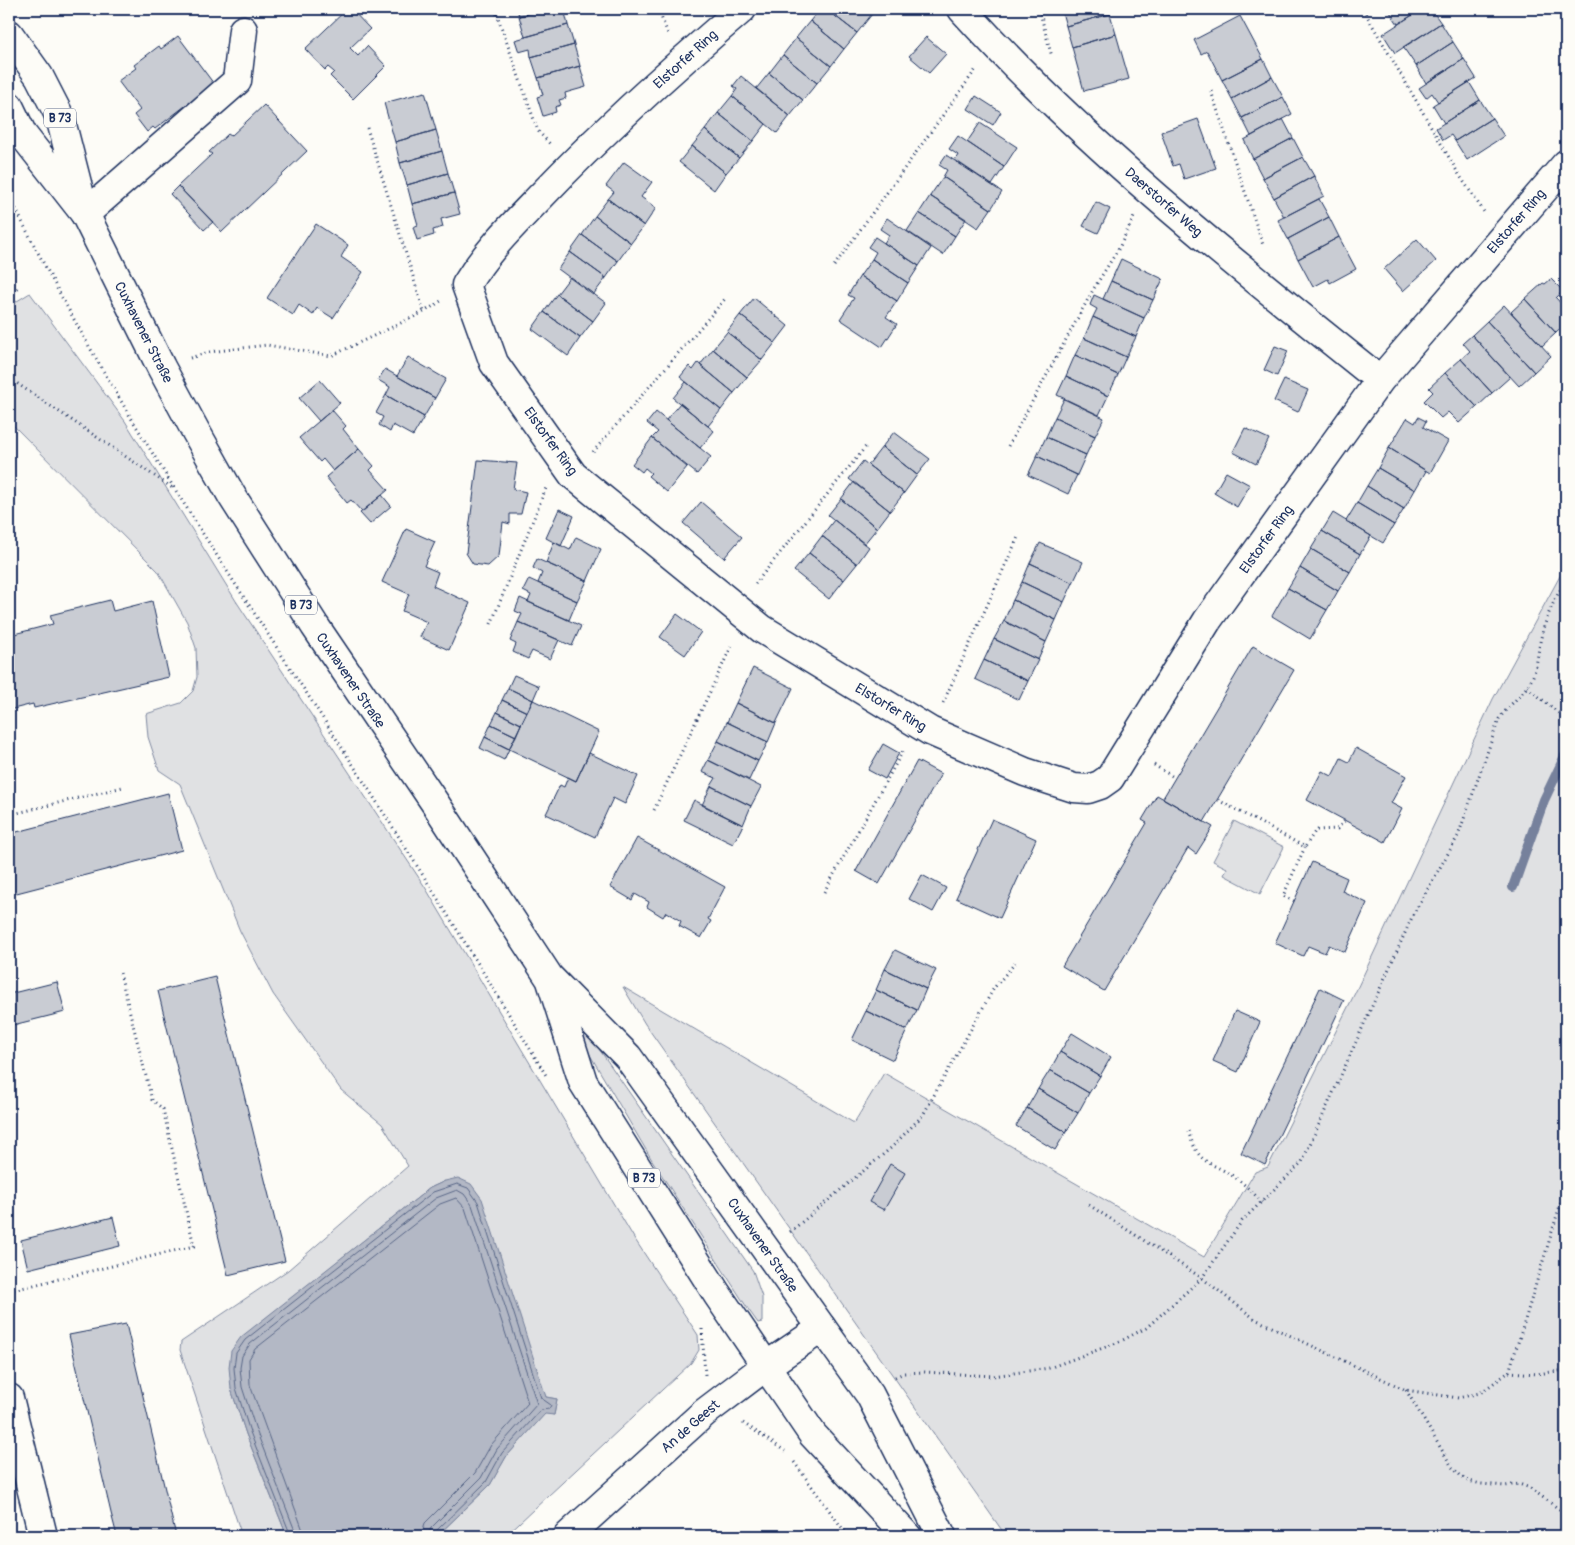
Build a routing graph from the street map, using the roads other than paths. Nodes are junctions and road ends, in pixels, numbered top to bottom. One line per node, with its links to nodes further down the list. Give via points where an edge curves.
1 (742, 9): 8 (street, Elstorfer Ring, via 570,165 481,259 466,284 494,363 566,465 762,629 925,727 1025,772 1074,788 1100,786 1110,778 1207,621)
2 (962, 9): 8 (street, Daerstorfer Weg, via 994,44 1148,189)
3 (243, 30): 7 (street, via 237,81)
4 (9, 34): 7 (street, Cuxhavener Straße / B 73, via 39,76 60,117)
5 (9, 106): 7 (street, Cuxhavener Straße / B 73, via 23,135)
6 (1566, 164): 8 (street, Elstorfer Ring)
7 (84, 214): 9 (street, Cuxhavener Straße / B 73, via 161,367 232,496)
8 (1380, 380)
9 (549, 977): 10 (street, Cuxhavener Straße / B 73, via 628,1057); 11 (street, Cuxhavener Straße / B 73, via 583,1082)
10 (822, 1328): 11 (street, An de Geest); 16 (street, Cuxhavener Straße / B 73, via 870,1395)
11 (766, 1366): 14 (street, An de Geest, via 722,1399); 15 (street, Cuxhavener Straße / B 73, via 813,1435)
12 (9, 1398): 13 (street)
13 (43, 1536)
14 (568, 1536)
15 (906, 1536)
16 (942, 1536)

